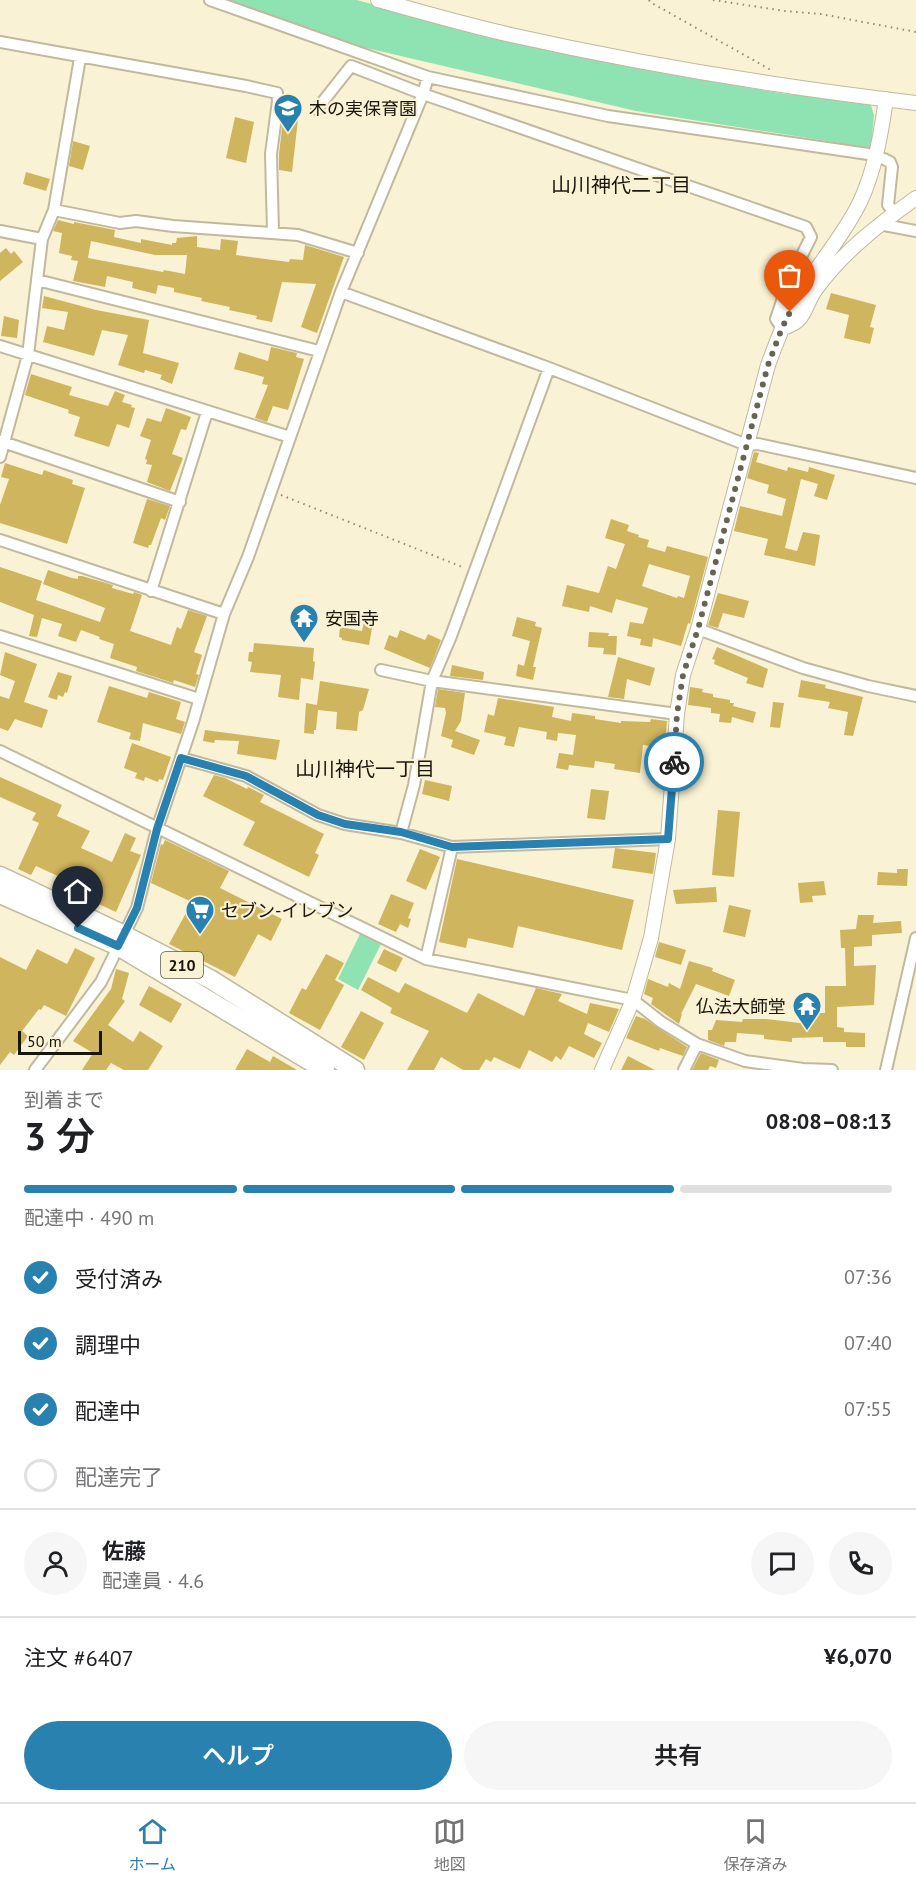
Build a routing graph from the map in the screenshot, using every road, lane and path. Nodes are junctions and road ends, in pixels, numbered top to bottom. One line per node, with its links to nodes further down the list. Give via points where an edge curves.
1 (210, 0): 9 (street)
2 (378, 0): 11 (street, via 509,35 662,66)
3 (649, 0): 8 (path)
4 (713, 0): 5 (path)
5 (916, 32)
6 (0, 42): 7 (street)
7 (80, 58): 17 (street); 22 (street, via 277,93 271,154)
8 (773, 71)
9 (428, 77): 10 (street); 14 (street, via 608,116)
10 (423, 94): 13 (street, via 351,66); 24 (street); 27 (street, via 806,227 811,237 776,319)
11 (886, 99): 12 (street); 27 (street, via 873,169 861,201)
12 (916, 103)
13 (317, 109)
14 (868, 154)
15 (884, 159): 18 (street, via 892,167 888,205)
16 (916, 198): 18 (street)
17 (54, 210): 22 (street, via 120,223); 23 (street)
18 (895, 213): 19 (street)
19 (879, 224): 21 (street); 27 (street, via 853,246 816,290 801,318 793,326)
20 (0, 231): 23 (street)
21 (916, 231)
22 (273, 232): 24 (street, via 298,235)
23 (42, 239): 25 (street)
24 (358, 253): 26 (street)
25 (37, 280): 29 (street); 30 (street)
26 (341, 292): 29 (street); 31 (street)
27 (782, 328): 35 (street)
28 (0, 346): 30 (street)
29 (319, 351): 33 (street)
30 (28, 355): 32 (street); 34 (street)
31 (549, 368): 35 (street); 41 (street)
32 (207, 412): 33 (street); 39 (street)
33 (290, 437): 38 (street)
34 (2, 442): 36 (street); 39 (street)
35 (747, 445): 37 (street, via 758,444); 44 (street)
36 (0, 457)
37 (916, 478)
38 (271, 491): 41 (path); 43 (street)
39 (180, 502): 42 (street)
40 (0, 540): 42 (street)
41 (473, 572): 47 (street)
42 (151, 591): 43 (street)
43 (224, 614): 49 (street)
44 (698, 629): 48 (street, via 803,668); 50 (street, via 683,675)
45 (0, 636): 49 (street)
46 (381, 670): 47 (street)
47 (432, 681): 50 (street); 54 (street, via 414,785)
48 (916, 696)
49 (199, 699): 52 (street)
50 (677, 714): 55 (street)
51 (0, 751): 53 (street)
52 (181, 758): 53 (street); 54 (street, via 246,776 318,815 345,824)
53 (157, 829): 60 (street, via 137,908); 61 (street)
54 (401, 832): 56 (street)
55 (668, 839): 56 (street); 62 (street, via 651,938)
56 (452, 847): 61 (street)
57 (0, 876): 60 (highway, 210)
58 (0, 894): 60 (highway, 210)
59 (916, 938): 71 (street)
60 (121, 941): 64 (street, via 101,982); 65 (highway, 210); 66 (highway, 210, via 210,979)
61 (426, 959): 62 (street)
62 (633, 1000): 63 (street); 67 (street)
63 (697, 1044): 68 (street); 69 (street, via 745,1061)
64 (35, 1070)
65 (325, 1070)
66 (355, 1070)
67 (603, 1070)
68 (684, 1070)
69 (803, 1070): 70 (street)
70 (832, 1070)
71 (887, 1070)

